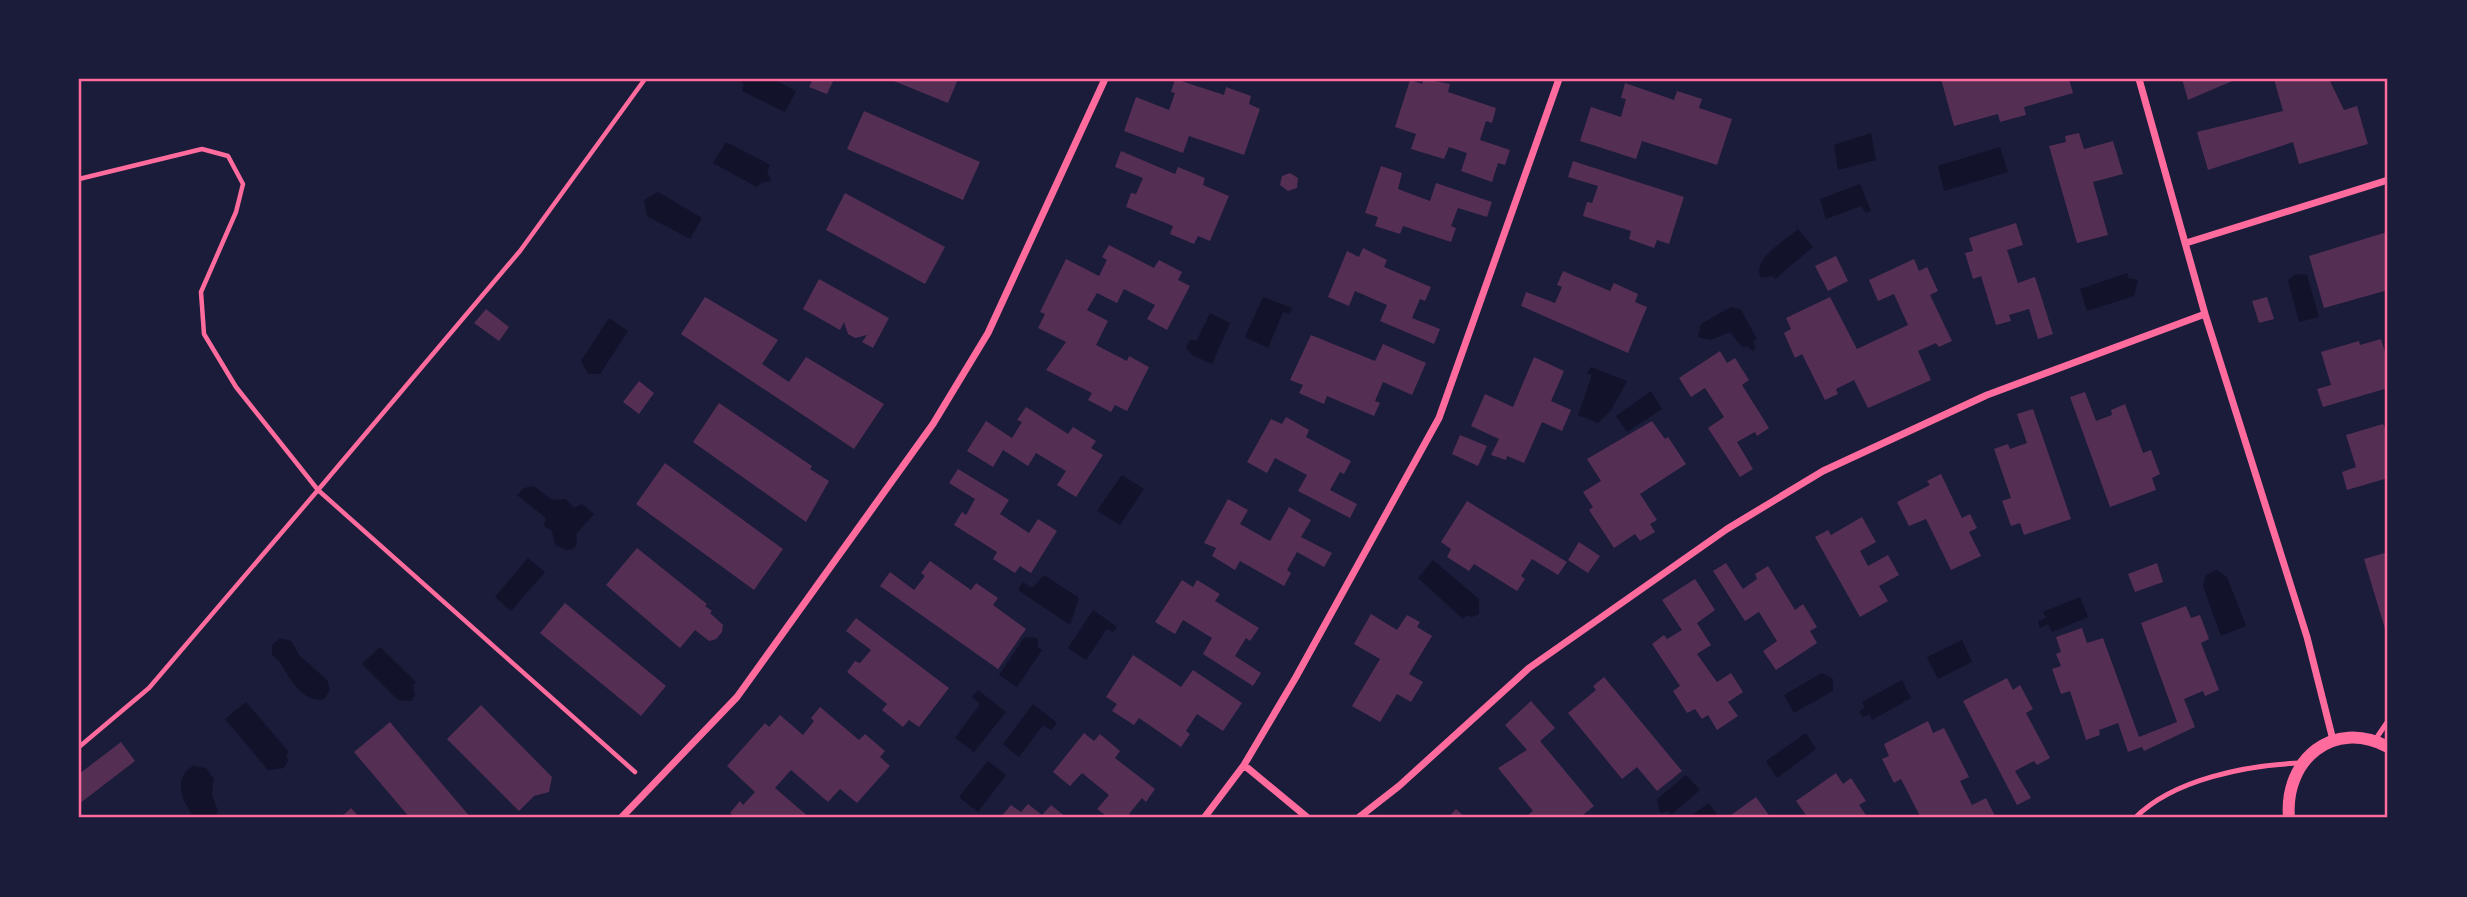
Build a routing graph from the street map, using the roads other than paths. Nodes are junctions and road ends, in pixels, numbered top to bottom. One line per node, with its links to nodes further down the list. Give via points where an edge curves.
1 (1105, 79): 13 (street, via 988,333 933,424 737,697)
2 (1559, 79): 12 (street, via 1439,418)
3 (2139, 79): 5 (street)
4 (2388, 180): 5 (street)
5 (2186, 243): 6 (street)
6 (2205, 314): 8 (street, via 2307,637); 16 (street, via 1987,395 1823,471 1727,529 1529,668)
7 (2388, 722): 9 (lane)
8 (2333, 740): 9 (street); 11 (street)
9 (2375, 740): 10 (street)
10 (2388, 747)
11 (2301, 763): 17 (lane, via 2231,771 2180,789); 18 (street, via 2292,780)
12 (1244, 765): 14 (street); 15 (street)
13 (621, 818)
14 (1204, 818)
15 (1308, 818)
16 (1358, 818)
17 (2134, 818)
18 (2289, 818)

